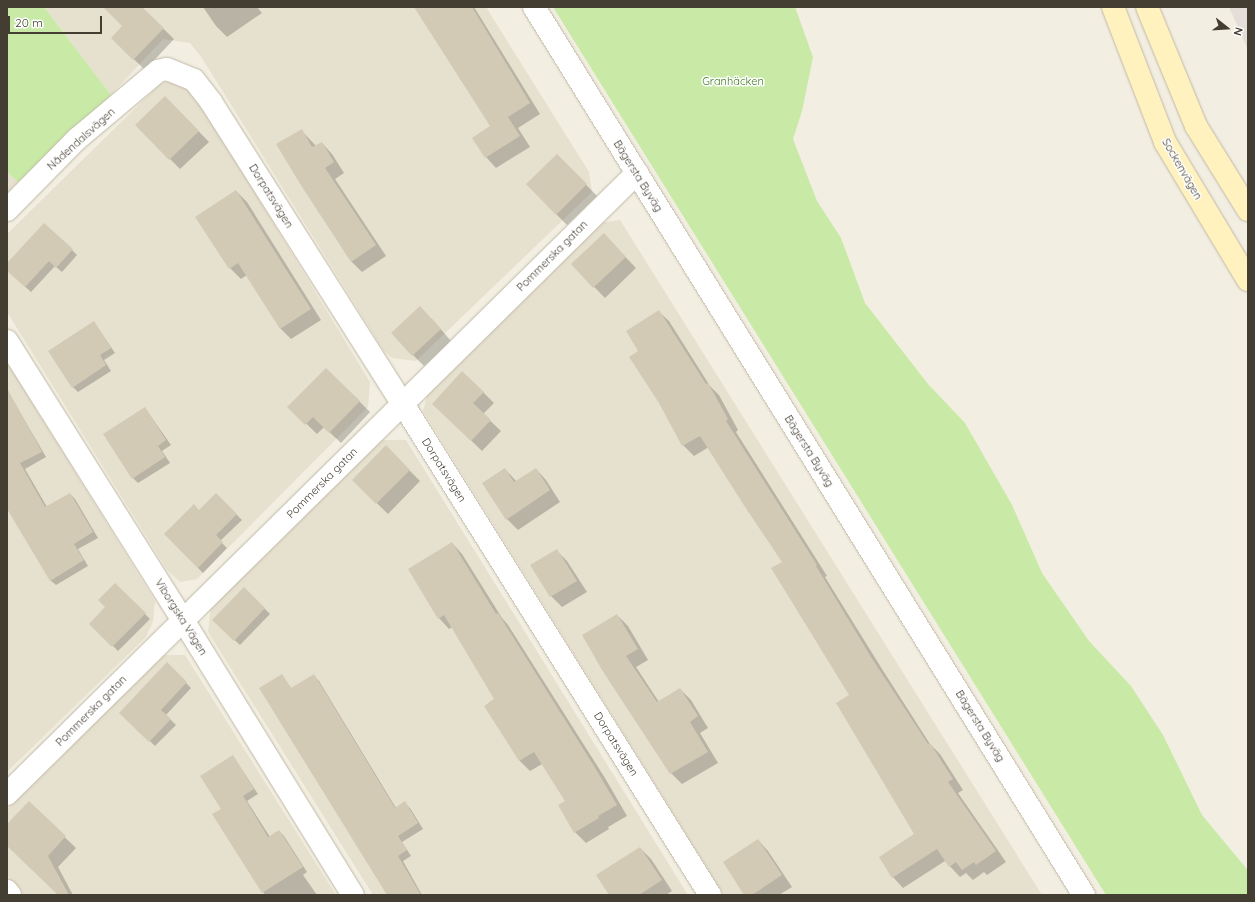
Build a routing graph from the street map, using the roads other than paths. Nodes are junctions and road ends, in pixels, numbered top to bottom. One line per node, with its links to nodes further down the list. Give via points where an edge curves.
1 (534, 7): 5 (street, Bägersta Byväg)
2 (1113, 7): 8 (main road, Sockenvägen, via 1165,142)
3 (1147, 7): 7 (main road, via 1196,126)
4 (158, 71): 6 (street, Nådendalsvägen, via 77,139); 10 (street, Dorpatsvägen, via 167,69 194,80 211,102)
5 (637, 173): 10 (street, Pommerska gatan); 17 (street, Bägersta Byväg)
6 (7, 210)
7 (1248, 210)
8 (1248, 280)
9 (7, 341): 11 (street, Viborgska Vägen)
10 (402, 404): 11 (street, Pommerska gatan); 16 (street, Dorpatsvägen)
11 (183, 620): 12 (street, Pommerska gatan); 15 (street, Viborgska Vägen)
12 (7, 794)
13 (7, 891): 14 (street)
14 (10, 895)
15 (353, 895)
16 (710, 895)
17 (1084, 895)

